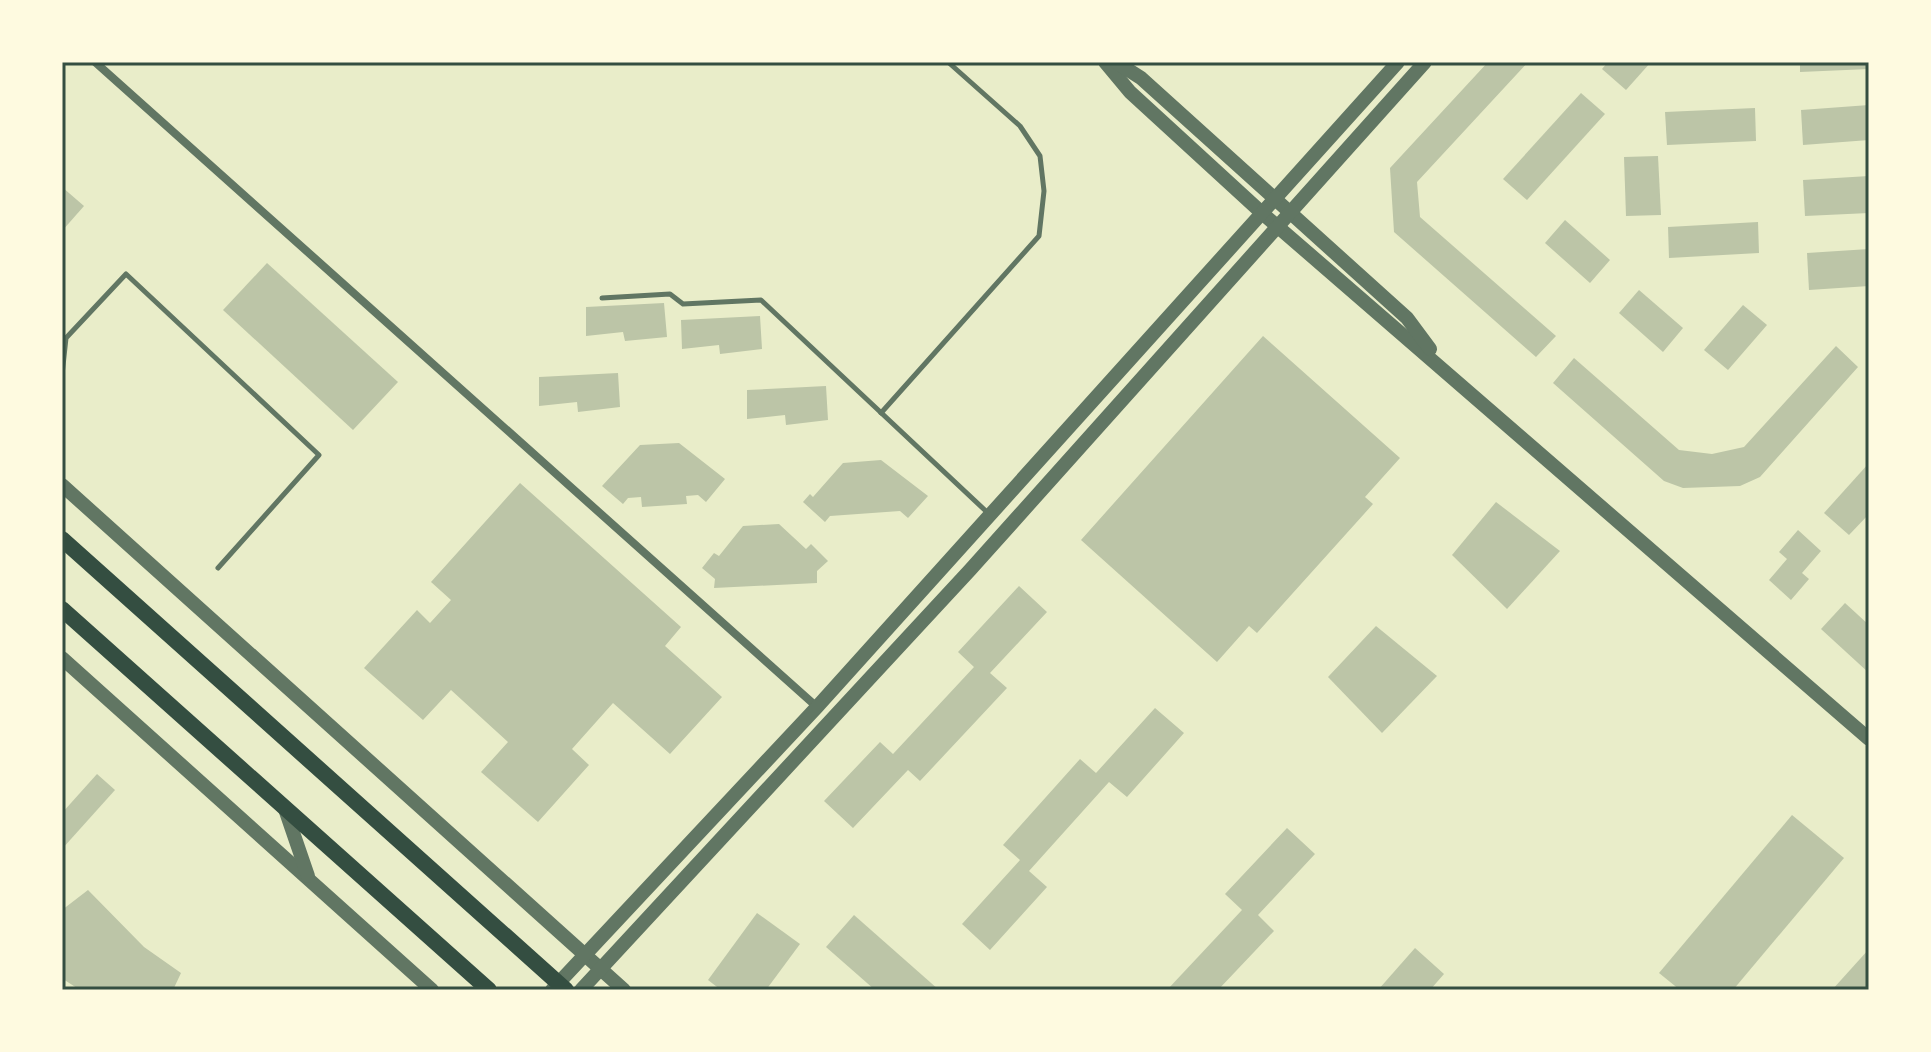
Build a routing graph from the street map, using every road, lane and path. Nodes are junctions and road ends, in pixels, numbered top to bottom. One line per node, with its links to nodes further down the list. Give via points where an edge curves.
1 (95, 62): 21 (street)
2 (948, 62): 14 (lane, via 1020,126 1040,156 1044,191 1039,236)
3 (1105, 62): 8 (street, via 1130,92)
4 (1116, 62): 7 (street, via 1141,78)
5 (1398, 62): 7 (street)
6 (1425, 62): 9 (street)
7 (1273, 200): 8 (street); 9 (street)
8 (1262, 213): 10 (street); 16 (street)
9 (1289, 214): 10 (street); 12 (street, via 1407,318)
10 (1278, 227): 12 (street); 26 (street)
11 (602, 298): 14 (lane, via 670,294 683,304 761,300)
12 (1442, 366): 22 (street)
13 (62, 375): 18 (lane, via 66,338 126,274 319,455)
14 (881, 413): 16 (lane)
15 (62, 485): 25 (street)
16 (990, 515): 21 (street)
17 (62, 539): 27 (main road)
18 (218, 568)
19 (62, 609): 23 (main road)
20 (62, 658): 24 (street)
21 (817, 707): 25 (street)
22 (1869, 739)
23 (285, 809): 24 (street); 29 (main road)
24 (309, 880): 28 (street)
25 (586, 953): 26 (street); 27 (street)
26 (601, 969): 30 (street); 31 (street)
27 (558, 988)
28 (432, 990)
29 (489, 990)
30 (581, 990)
31 (624, 990)

